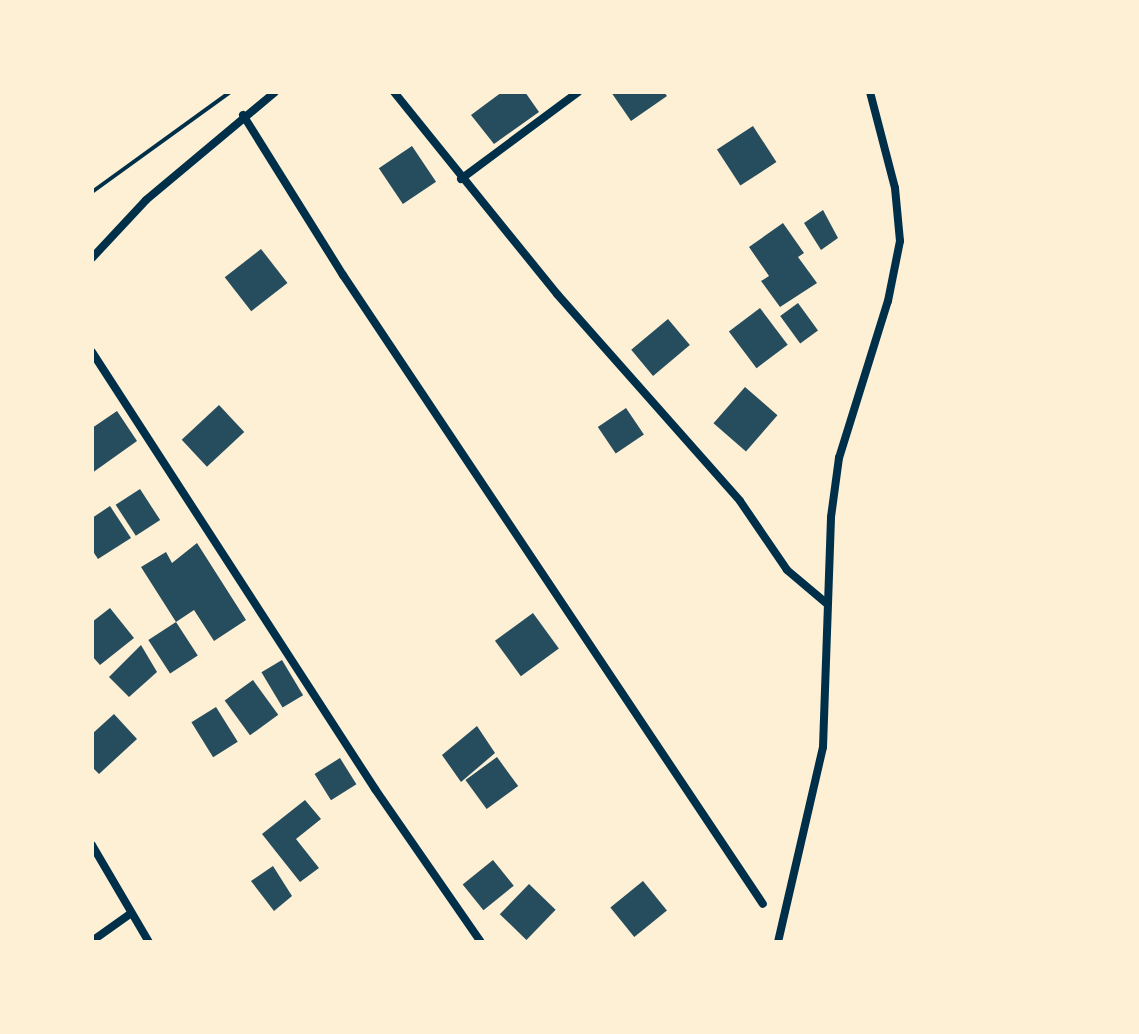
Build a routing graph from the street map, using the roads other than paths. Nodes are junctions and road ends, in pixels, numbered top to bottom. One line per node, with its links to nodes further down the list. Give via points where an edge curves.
1 (275, 92): 5 (street)
2 (394, 92): 6 (street)
3 (578, 92): 6 (street)
4 (870, 92): 9 (street, via 895,188 900,241 888,301 839,458)
5 (243, 115): 7 (street, via 146,200); 11 (street, via 377,327)
6 (461, 179): 9 (street, via 740,501 787,570)
7 (92, 258)
8 (92, 352): 15 (street, via 375,789)
9 (826, 603): 16 (street, via 823,747)
10 (92, 845): 12 (street)
11 (763, 904)
12 (130, 914): 13 (street); 14 (street)
13 (92, 941)
14 (149, 942)
15 (481, 942)
16 (778, 942)

